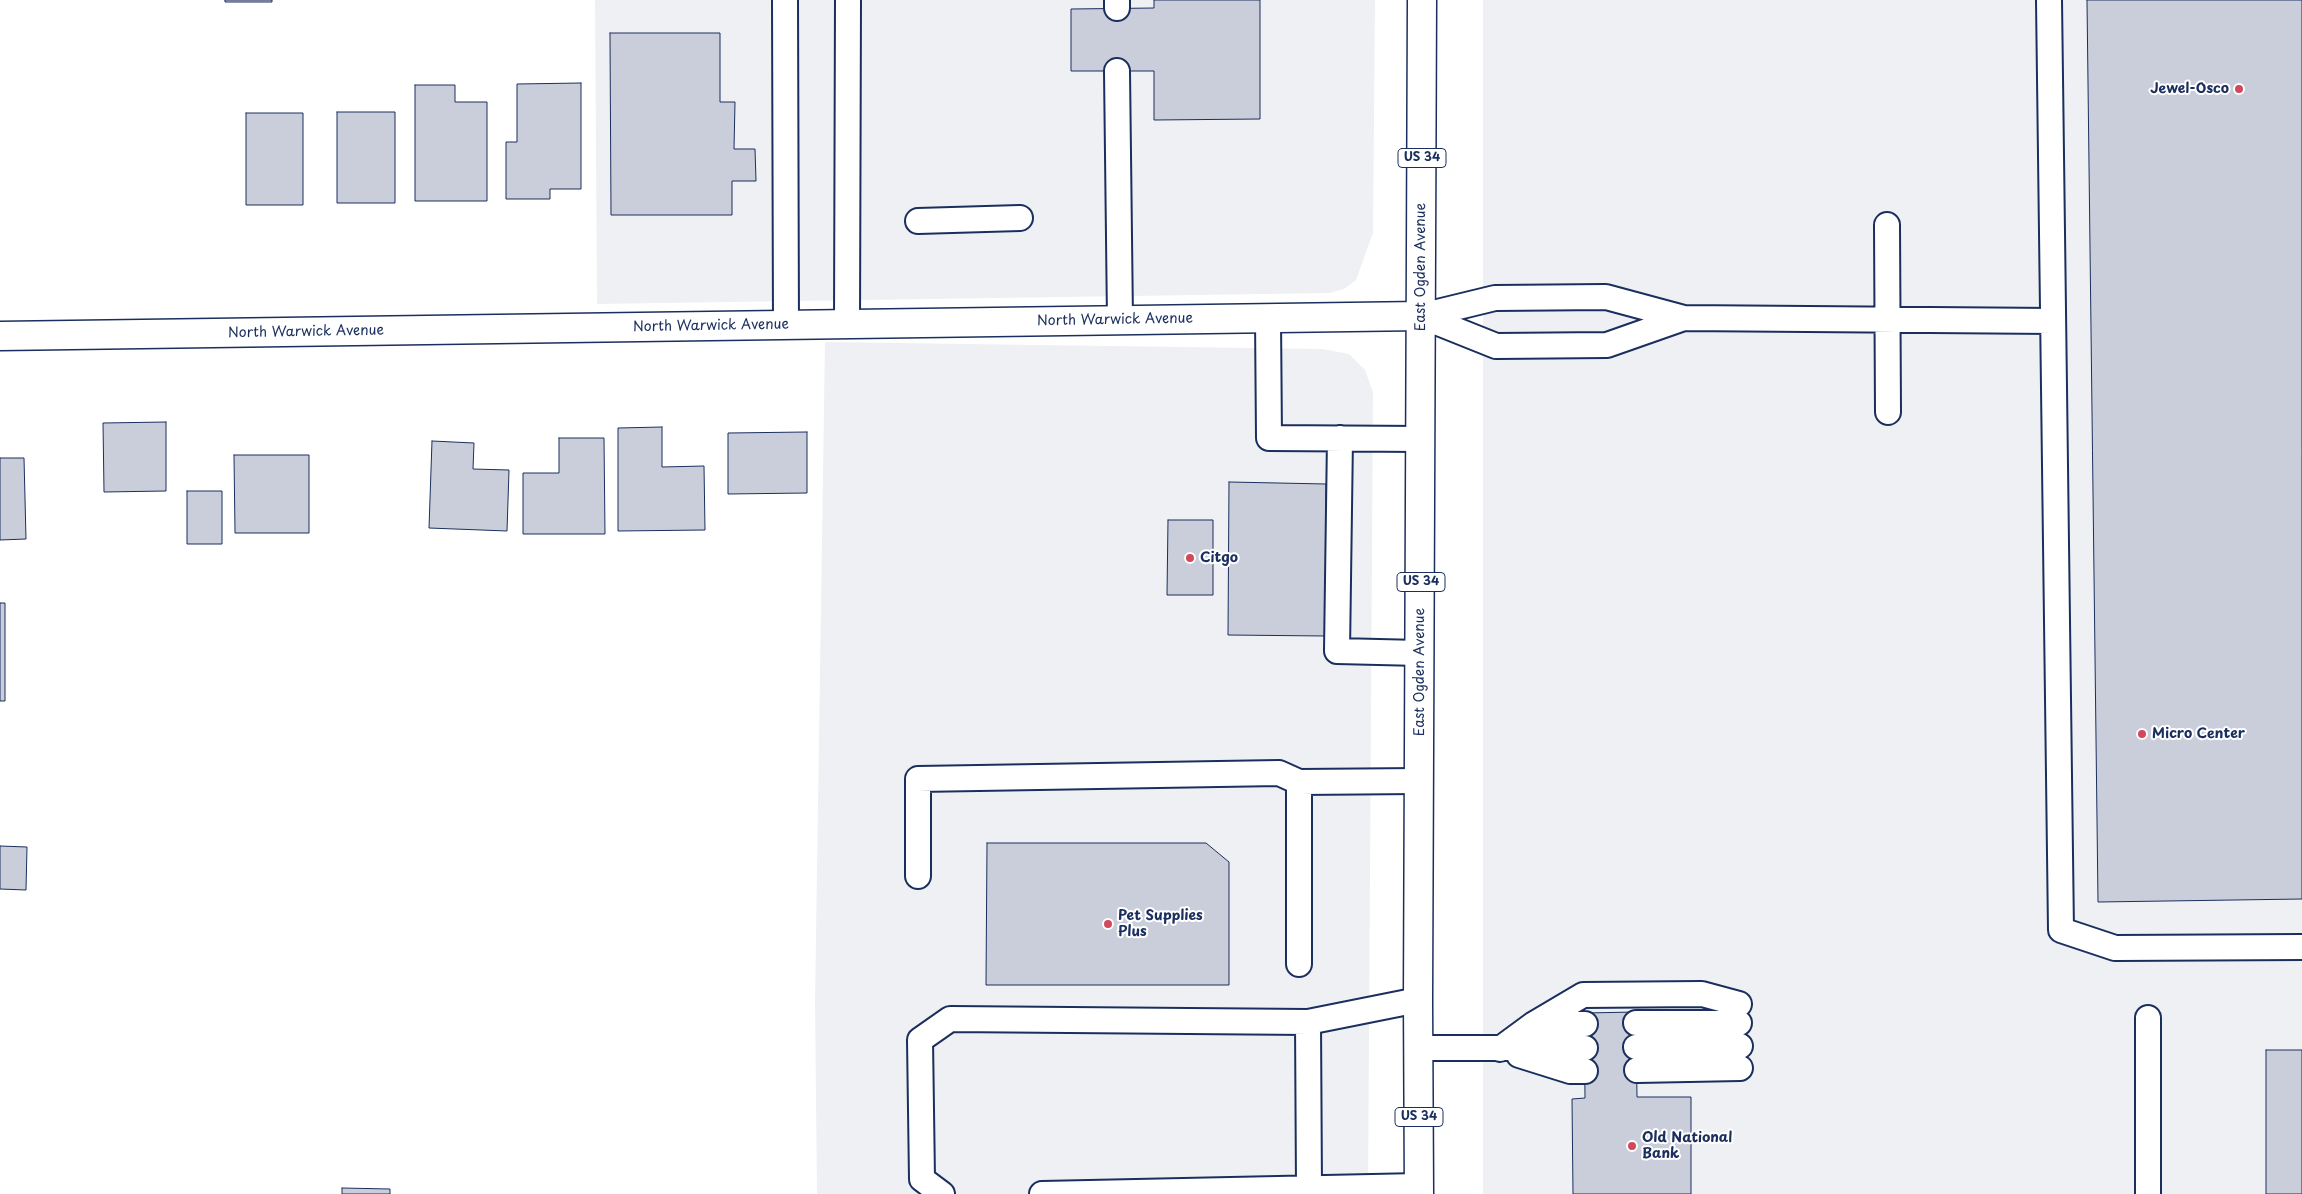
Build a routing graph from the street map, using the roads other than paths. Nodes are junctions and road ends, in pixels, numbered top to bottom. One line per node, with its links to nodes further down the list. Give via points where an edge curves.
1 (785, 0): 16 (lane)
2 (848, 0): 15 (lane)
3 (1422, 0): 9 (street, East Ogden Avenue / US 34)
4 (2049, 0): 14 (lane)
5 (1118, 71): 12 (lane)
6 (1020, 218): 7 (lane)
7 (918, 221)
8 (1887, 225): 13 (lane)
9 (1421, 316): 10 (street, North Warwick Avenue); 11 (lane, via 1495,298 1606,297); 11 (lane, via 1496,346 1607,345); 20 (street, East Ogden Avenue / US 34)
10 (1268, 318): 12 (street, North Warwick Avenue); 19 (lane, via 1269,438)
11 (1684, 318): 13 (lane)
12 (1120, 320): 15 (street, North Warwick Avenue)
13 (1887, 320): 14 (lane); 18 (lane)
14 (2053, 320): 25 (lane, via 2061,930 2115,948)
15 (846, 324): 16 (street, North Warwick Avenue)
16 (786, 325): 17 (street, North Warwick Avenue)
17 (0, 336)
18 (1888, 412)
19 (1340, 438): 20 (lane); 21 (lane, via 1337,651)
20 (1421, 439): 21 (street, East Ogden Avenue / US 34)
21 (1420, 653): 22 (street, East Ogden Avenue / US 34)
22 (1420, 781): 23 (lane); 27 (street, East Ogden Avenue / US 34)
23 (1299, 782): 24 (lane, via 1279,773 918,779); 26 (lane)
24 (918, 876)
25 (2302, 947)
26 (1298, 964)
27 (1418, 1000): 29 (lane); 33 (street, East Ogden Avenue / US 34)
28 (2148, 1018): 43 (lane)
29 (1308, 1022): 39 (lane); 41 (lane, via 950,1019 920,1040 922,1179)
30 (1636, 1023): 31 (lane, via 1739,1013 1702,994 1583,995)
31 (1534, 1024): 32 (lane); 35 (lane)
32 (1585, 1024)
33 (1419, 1048): 35 (lane); 40 (street, East Ogden Avenue / US 34)
34 (1585, 1048): 35 (lane)
35 (1500, 1049): 38 (lane, via 1570,1072)
36 (1740, 1057): 37 (lane)
37 (1636, 1059)
38 (1585, 1071)
39 (1309, 1188): 40 (lane); 42 (lane)
40 (1419, 1190)
41 (942, 1194)
42 (1042, 1194)
43 (2148, 1194)

